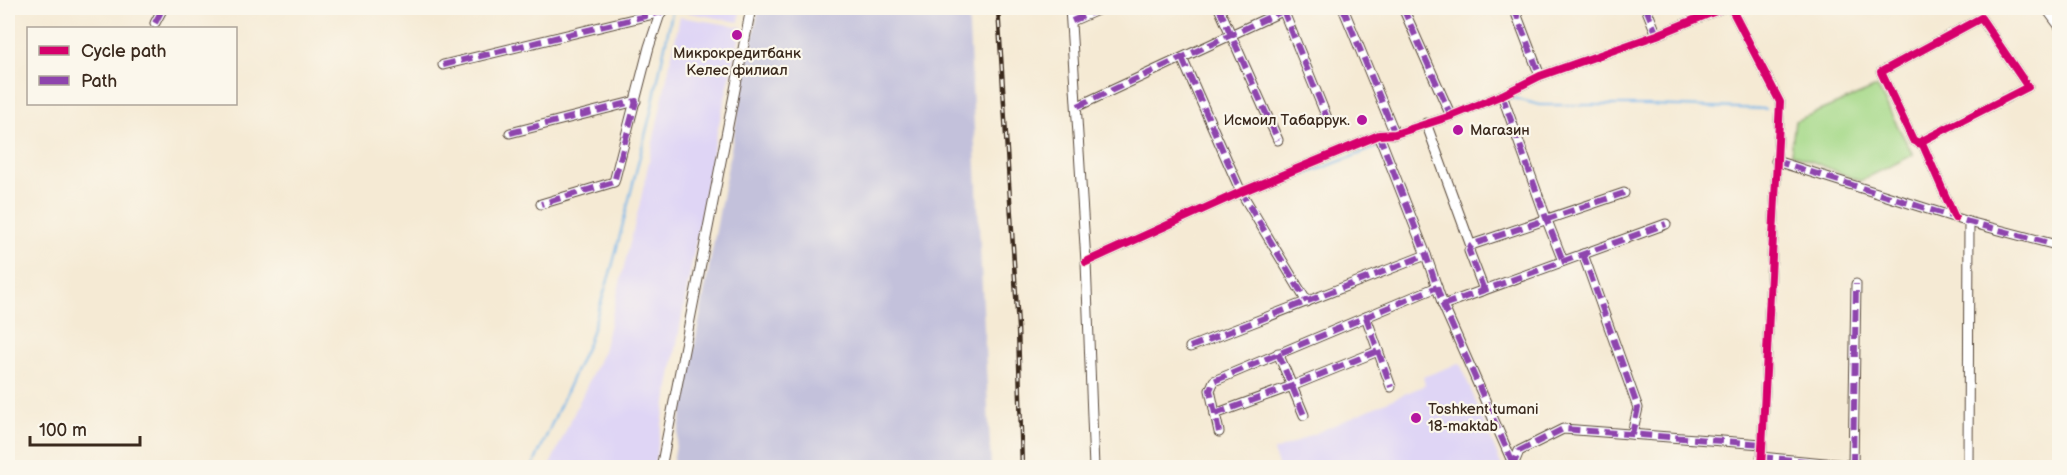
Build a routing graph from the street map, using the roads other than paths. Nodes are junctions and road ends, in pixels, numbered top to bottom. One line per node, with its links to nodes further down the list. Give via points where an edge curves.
1 (163, 8): 16 (street)
2 (752, 8): 68 (street)
3 (1070, 8): 15 (street)
4 (1102, 8): 15 (street)
5 (1219, 8): 18 (street)
6 (1343, 8): 30 (street)
7 (1403, 8): 26 (street)
8 (1514, 8): 22 (street)
9 (1646, 8): 19 (street)
10 (1723, 8): 19 (street)
11 (1731, 8): 34 (street, via 1780,102)
12 (2046, 8): 17 (street)
13 (1286, 9): 18 (street); 27 (street)
14 (662, 10): 21 (street); 24 (street)
15 (1072, 21): 25 (street)
16 (155, 23)
17 (2060, 27)
18 (1232, 34): 20 (street); 32 (street)
19 (1657, 35): 22 (street)
20 (1182, 57): 25 (street); 35 (street)
21 (443, 65)
22 (1540, 76): 23 (street)
23 (1503, 95): 26 (street); 39 (street)
24 (636, 101): 29 (street); 37 (street, via 614,182)
25 (1078, 106): 47 (street)
26 (1451, 116): 28 (street)
27 (1327, 118)
28 (1426, 123): 30 (street); 42 (street)
29 (510, 133)
30 (1395, 134): 31 (street)
31 (1379, 135): 35 (street); 45 (street)
32 (1278, 140)
33 (1918, 142): 33 (street, via 1913,140 1881,72 1982,18 2028,87); 38 (street, via 1923,145)
34 (1776, 161): 38 (street); 63 (street)
35 (1241, 192): 47 (street); 51 (street)
36 (1624, 193): 39 (street)
37 (541, 204)
38 (1955, 218): 40 (street)
39 (1546, 219): 42 (street); 46 (street)
40 (1969, 222): 43 (street); 71 (street)
41 (1666, 224): 44 (street)
42 (1471, 246): 50 (street, via 1469,251)
43 (2060, 246)
44 (1582, 254): 46 (street); 62 (street, via 1638,408)
45 (1426, 255): 49 (street); 51 (street)
46 (1563, 261): 50 (street)
47 (1086, 262): 69 (street)
48 (1856, 284): 65 (street)
49 (1437, 287): 52 (street); 53 (street)
50 (1484, 290): 52 (street)
51 (1307, 302): 54 (street)
52 (1443, 305): 66 (street)
53 (1366, 317): 55 (street); 56 (street)
54 (1190, 348)
55 (1378, 351): 57 (street); 58 (street)
56 (1278, 353): 57 (street); 59 (street, via 1214,381 1210,390)
57 (1292, 386): 59 (street); 60 (street)
58 (1391, 387)
59 (1215, 414): 61 (street)
60 (1304, 415)
61 (1219, 432)
62 (1632, 434): 63 (street); 66 (street, via 1563,429 1519,451)
63 (1762, 444): 64 (street)
64 (1761, 457): 65 (street); 70 (street)
65 (1853, 465): 67 (street)
66 (1514, 467)
67 (1872, 467)
68 (661, 468)
69 (1094, 468)
70 (1761, 468)
71 (1968, 468)

